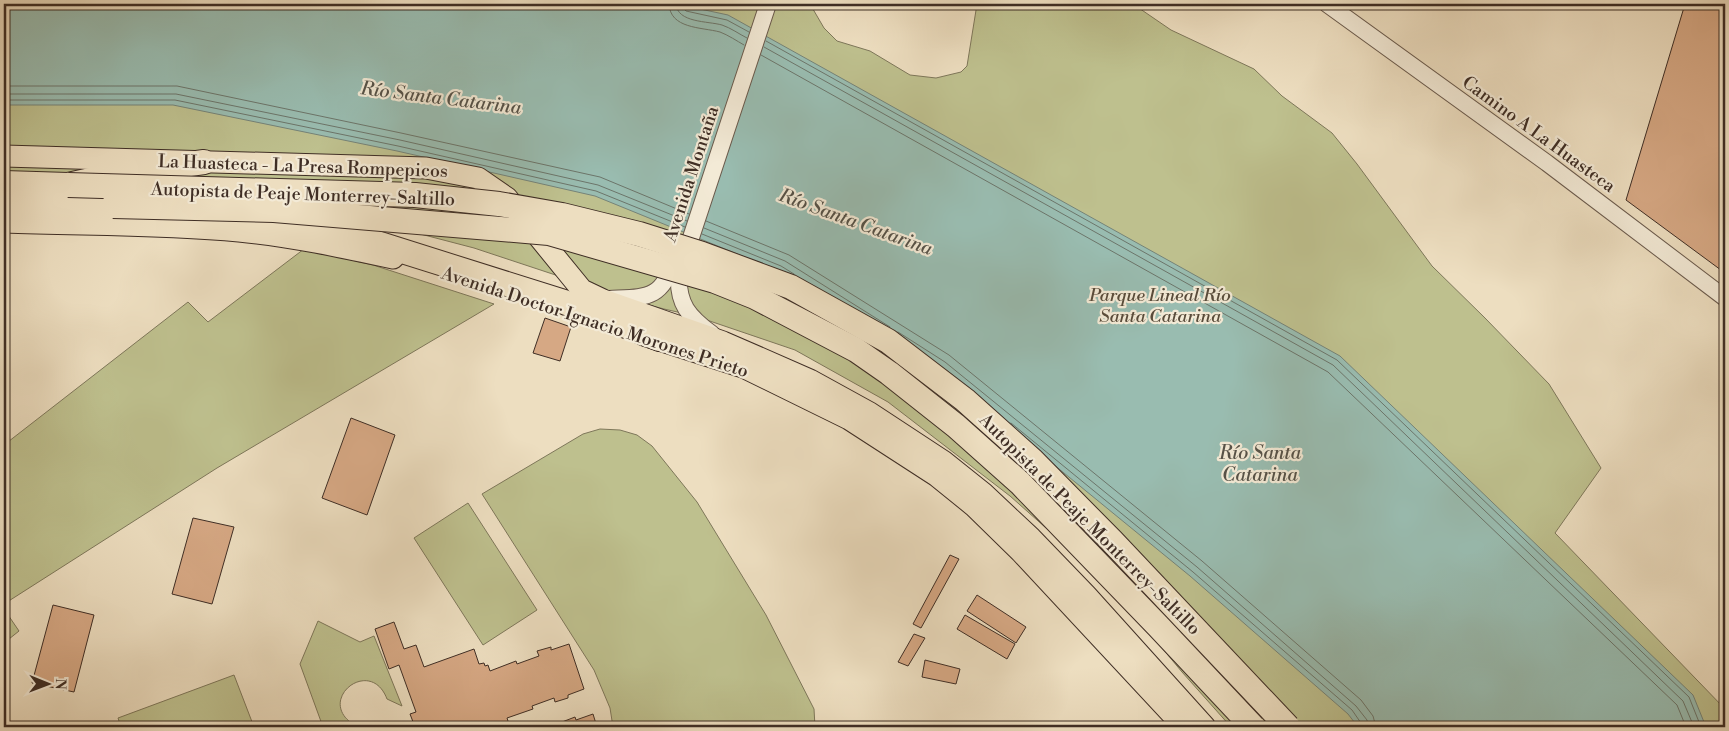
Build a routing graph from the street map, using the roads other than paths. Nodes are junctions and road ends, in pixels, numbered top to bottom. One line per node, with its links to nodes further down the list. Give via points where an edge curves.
1 (759, 4): 11 (street, Avenida Montaña, bridge)
2 (768, 4): 11 (street, Avenida Montaña, bridge)
3 (1327, 4): 13 (street, Camino A La Huasteca)
4 (4, 156): 5 (main road, La Huasteca - La Presa Rompepicos)
5 (204, 162): 7 (highway, via 118,174); 12 (main road, La Huasteca - La Presa Rompepicos, via 426,168 478,178 506,198)
6 (4, 183): 7 (highway, Autopista de Peaje Monterrey-Saltillo)
7 (68, 185): 20 (highway, Autopista de Peaje Monterrey-Saltillo, bridge, via 415,195 499,204 639,234 791,287 888,341 966,400 1032,460 1112,541)
8 (4, 201): 9 (highway)
9 (113, 206): 15 (highway, via 295,225 364,239 564,302); 19 (highway, Autopista de Peaje Monterrey-Saltillo, bridge, via 274,210 549,233 715,281 756,297 856,350 956,426 1020,483)
10 (4, 222): 15 (main road, Avenida Doctor Ignacio Morones Prieto, via 238,231 323,243 395,258)
11 (675, 273): 14 (street, Avenida Montaña, via 661,288 648,295); 16 (street, Avenida Montaña, via 678,292 691,318)
12 (582, 290): 14 (main road, Avenida Doctor Ignacio Morones Prieto)
13 (1725, 298)
14 (603, 300): 16 (main road, Avenida Doctor Ignacio Morones Prieto)
15 (660, 339): 17 (main road, Avenida Doctor Ignacio Morones Prieto, via 744,367 849,419 937,476 974,506 1021,552)
16 (723, 342): 18 (main road, Avenida Doctor Ignacio Morones Prieto, via 810,380 862,408 950,466 1032,538)
17 (1184, 727)
18 (1206, 727)
19 (1252, 727)
20 (1288, 727)

